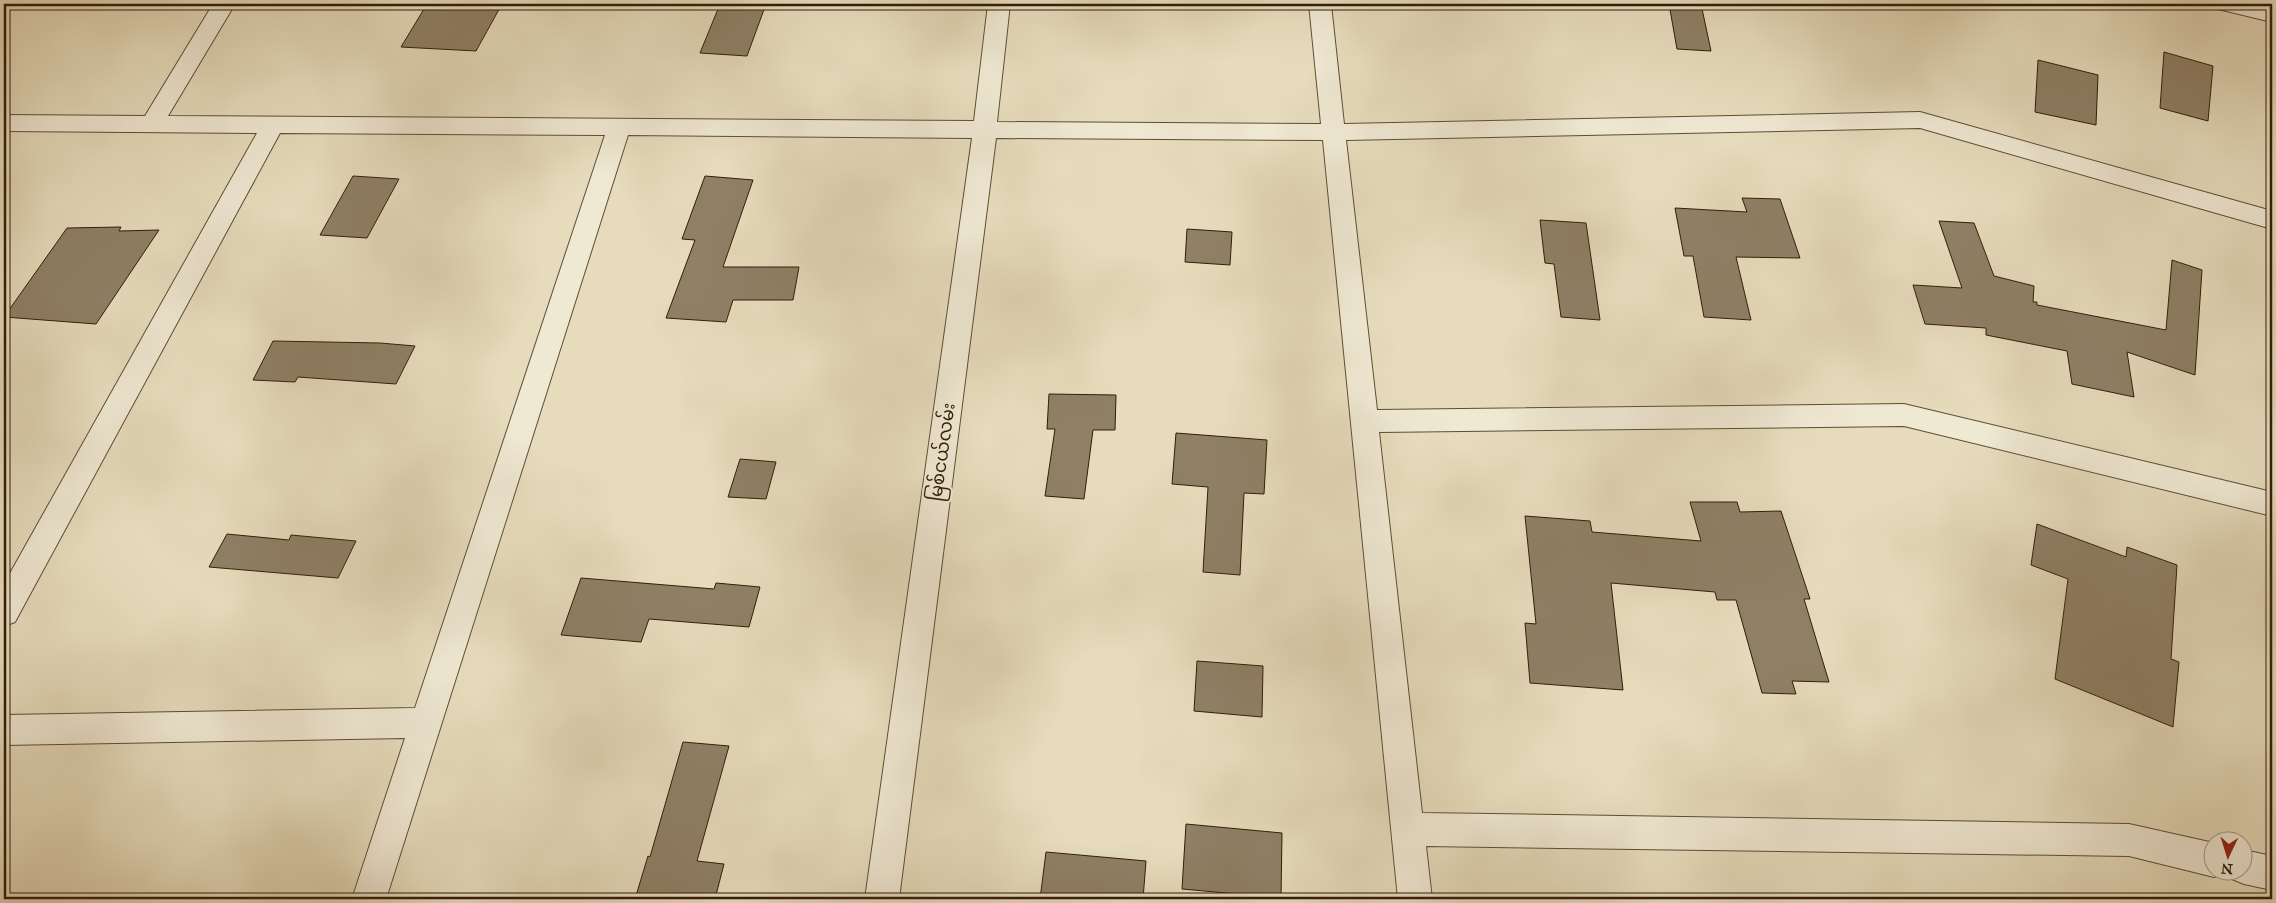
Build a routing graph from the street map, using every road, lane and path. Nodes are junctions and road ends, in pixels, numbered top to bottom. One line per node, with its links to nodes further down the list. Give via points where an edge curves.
1 (224, 4): 7 (street)
2 (999, 4): 10 (street, မြစ်ငယ်လမ်း)
3 (1320, 4): 11 (street)
4 (2226, 4): 5 (street)
5 (2272, 15)
6 (4, 123): 7 (street)
7 (152, 124): 8 (street)
8 (273, 125): 9 (street); 15 (street)
9 (619, 127): 10 (street); 16 (street)
10 (985, 130): 11 (street); 23 (street, မြစ်ငယ်လမ်း)
11 (1334, 132): 12 (street, via 1920,120); 13 (street)
12 (2272, 220)
13 (1365, 421): 14 (street, via 1904,415); 18 (street)
14 (2272, 504)
15 (4, 612)
16 (426, 722): 17 (street); 22 (street)
17 (4, 730)
18 (1408, 829): 19 (street, via 2129,840); 24 (street)
19 (2204, 858)
20 (2254, 870): 21 (street)
21 (2272, 874)
22 (369, 899)
23 (882, 899)
24 (1415, 899)

